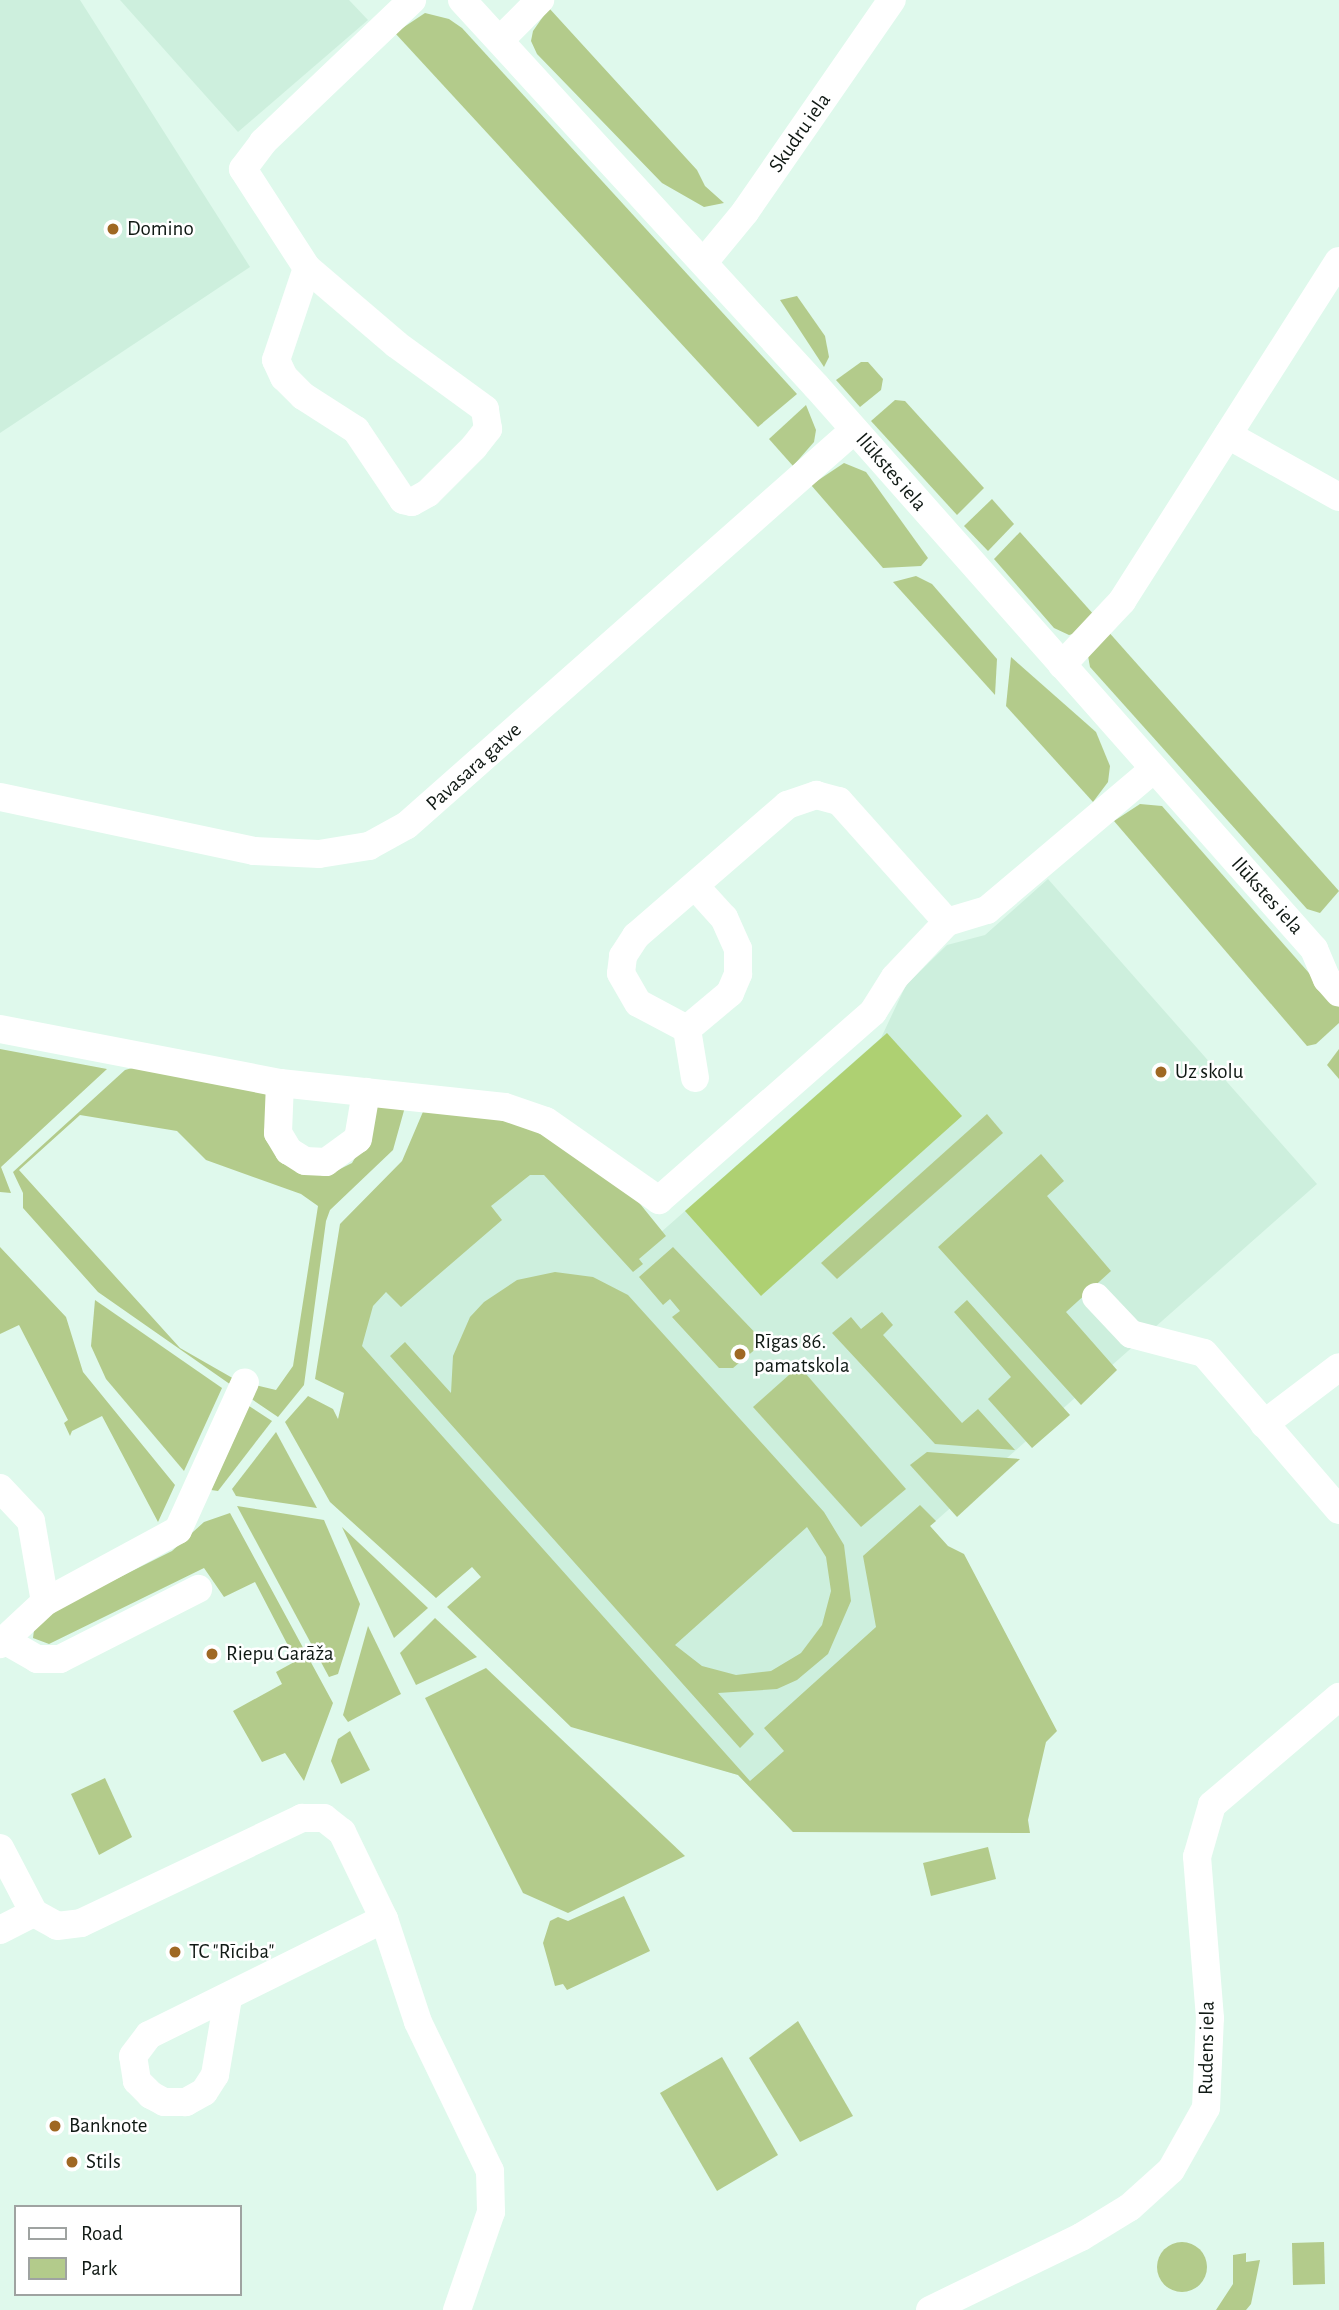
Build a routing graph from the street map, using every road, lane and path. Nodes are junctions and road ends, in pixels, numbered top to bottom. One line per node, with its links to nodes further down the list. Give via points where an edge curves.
1 (412, 0): 8 (street, via 263,142 243,169)
2 (462, 0): 5 (street, Ilūkstes iela)
3 (540, 0): 5 (street)
4 (892, 0): 7 (street, Skudru iela, via 745,212)
5 (500, 40): 7 (street, Ilūkstes iela)
6 (1339, 261): 10 (street)
7 (704, 262): 9 (street, Ilūkstes iela)
8 (307, 268): 8 (street, via 396,344 485,410 488,429 474,447 428,493 412,502 403,500 356,430 303,396 284,377 276,360)
9 (854, 430): 12 (street, Ilūkstes iela); 14 (street, Pavasara gatve, via 407,825 369,846 319,854 254,851)
10 (1228, 435): 11 (street); 12 (street, via 1122,601)
11 (1339, 497)
12 (1062, 665): 13 (street, Ilūkstes iela)
13 (1154, 769): 16 (street, via 987,910); 17 (street, Ilūkstes iela)
14 (0, 797)
15 (695, 886): 16 (street, via 787,805 816,794 839,801); 21 (street, via 723,918 738,949 738,974 730,992); 21 (street, via 636,936 623,956 621,972 638,1003)
16 (947, 922): 24 (street, via 895,977 873,1012 659,1200 546,1121 505,1107)
17 (1314, 949): 18 (street, Ilūkstes iela); 19 (street, Ilūkstes iela, via 1327,979)
18 (1339, 962)
19 (1339, 993)
20 (0, 1029): 23 (street)
21 (687, 1029): 22 (street)
22 (695, 1079)
23 (280, 1083): 24 (street); 24 (street, via 278,1133 289,1152 305,1161 327,1161 358,1139)
24 (366, 1092)
25 (1096, 1297): 28 (street, via 1131,1334 1204,1353)
26 (1339, 1367): 28 (street)
27 (245, 1382): 32 (street, via 178,1530)
28 (1264, 1423): 30 (street)
29 (0, 1488): 32 (street, via 31,1521)
30 (1339, 1510)
31 (198, 1588): 33 (street, via 60,1659 37,1659)
32 (45, 1602): 33 (street)
33 (3, 1643)
34 (1339, 1697): 41 (street, Rudens iela, via 1212,1805 1197,1857 1210,2018 1206,2108 1171,2170 1130,2207 1081,2237)
35 (0, 1848): 36 (street)
36 (34, 1913): 37 (street, via 57,1926 81,1923 273,1829 302,1818 324,1818 342,1832); 38 (street)
37 (384, 1919): 39 (street); 40 (street, via 418,2022 490,2171 491,2212)
38 (0, 1930)
39 (228, 1998)
40 (457, 2310)
41 (930, 2310)

